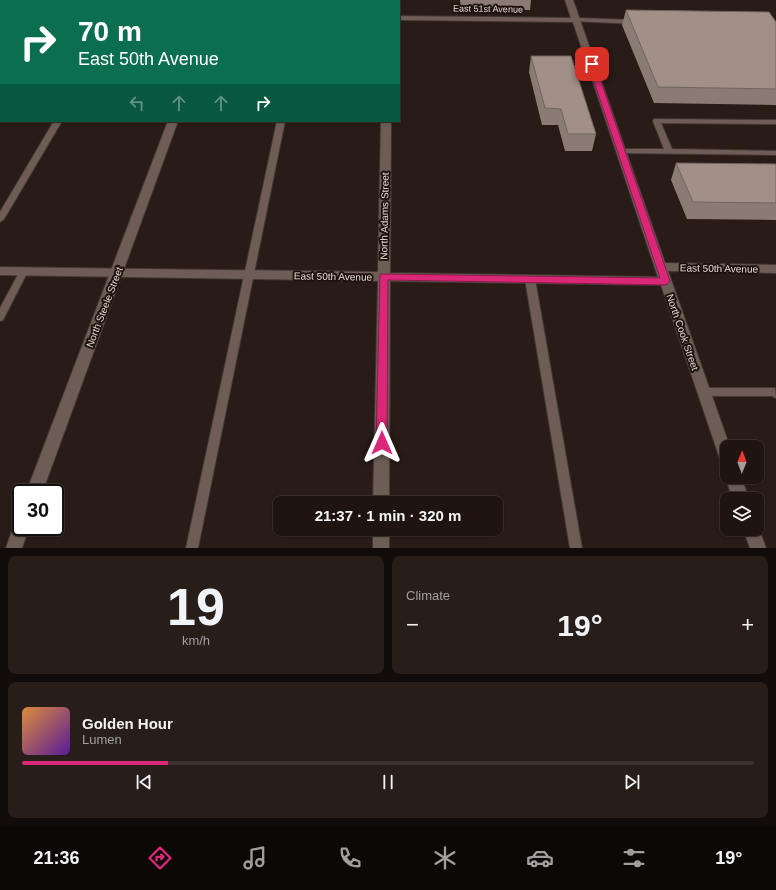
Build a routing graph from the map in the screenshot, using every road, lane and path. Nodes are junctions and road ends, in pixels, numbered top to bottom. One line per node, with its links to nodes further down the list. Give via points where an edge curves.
1 (569, 0): 3 (street, North Cook Street)
2 (400, 18): 3 (street, East 51st Avenue)
3 (576, 20): 4 (lane); 10 (street, North Cook Street)
4 (644, 22)
5 (57, 122): 13 (lane)
6 (173, 122): 18 (street, North Steele Street)
7 (280, 122): 19 (lane)
8 (386, 122): 20 (street, North Adams Street)
9 (776, 122): 11 (lane, via 656,121)
10 (622, 151): 11 (lane); 14 (street, North Cook Street)
11 (669, 152): 12 (lane)
12 (776, 153)
13 (0, 219)
14 (661, 267): 15 (street, East 50th Avenue); 22 (street, North Cook Street)
15 (776, 268)
16 (0, 271): 17 (street, East 50th Avenue)
17 (24, 271): 18 (street, East 50th Avenue); 23 (lane)
18 (117, 272): 19 (street, East 50th Avenue); 27 (street, North Steele Street)
19 (249, 275): 20 (street, East 50th Avenue); 33 (lane)
20 (383, 277): 21 (street, East 50th Avenue); 28 (street, North Adams Street)
21 (530, 279): 22 (street, East 50th Avenue); 35 (lane)
22 (666, 281): 24 (street, North Cook Street)
23 (0, 317)
24 (704, 392): 25 (lane); 26 (street, North Cook Street)
25 (776, 394)
26 (720, 440)
27 (37, 484)
28 (381, 496)
29 (18, 536): 32 (street)
30 (381, 536): 34 (street)
31 (754, 536): 36 (street)
32 (14, 548)
33 (192, 548)
34 (381, 548)
35 (576, 548)
36 (758, 548)

